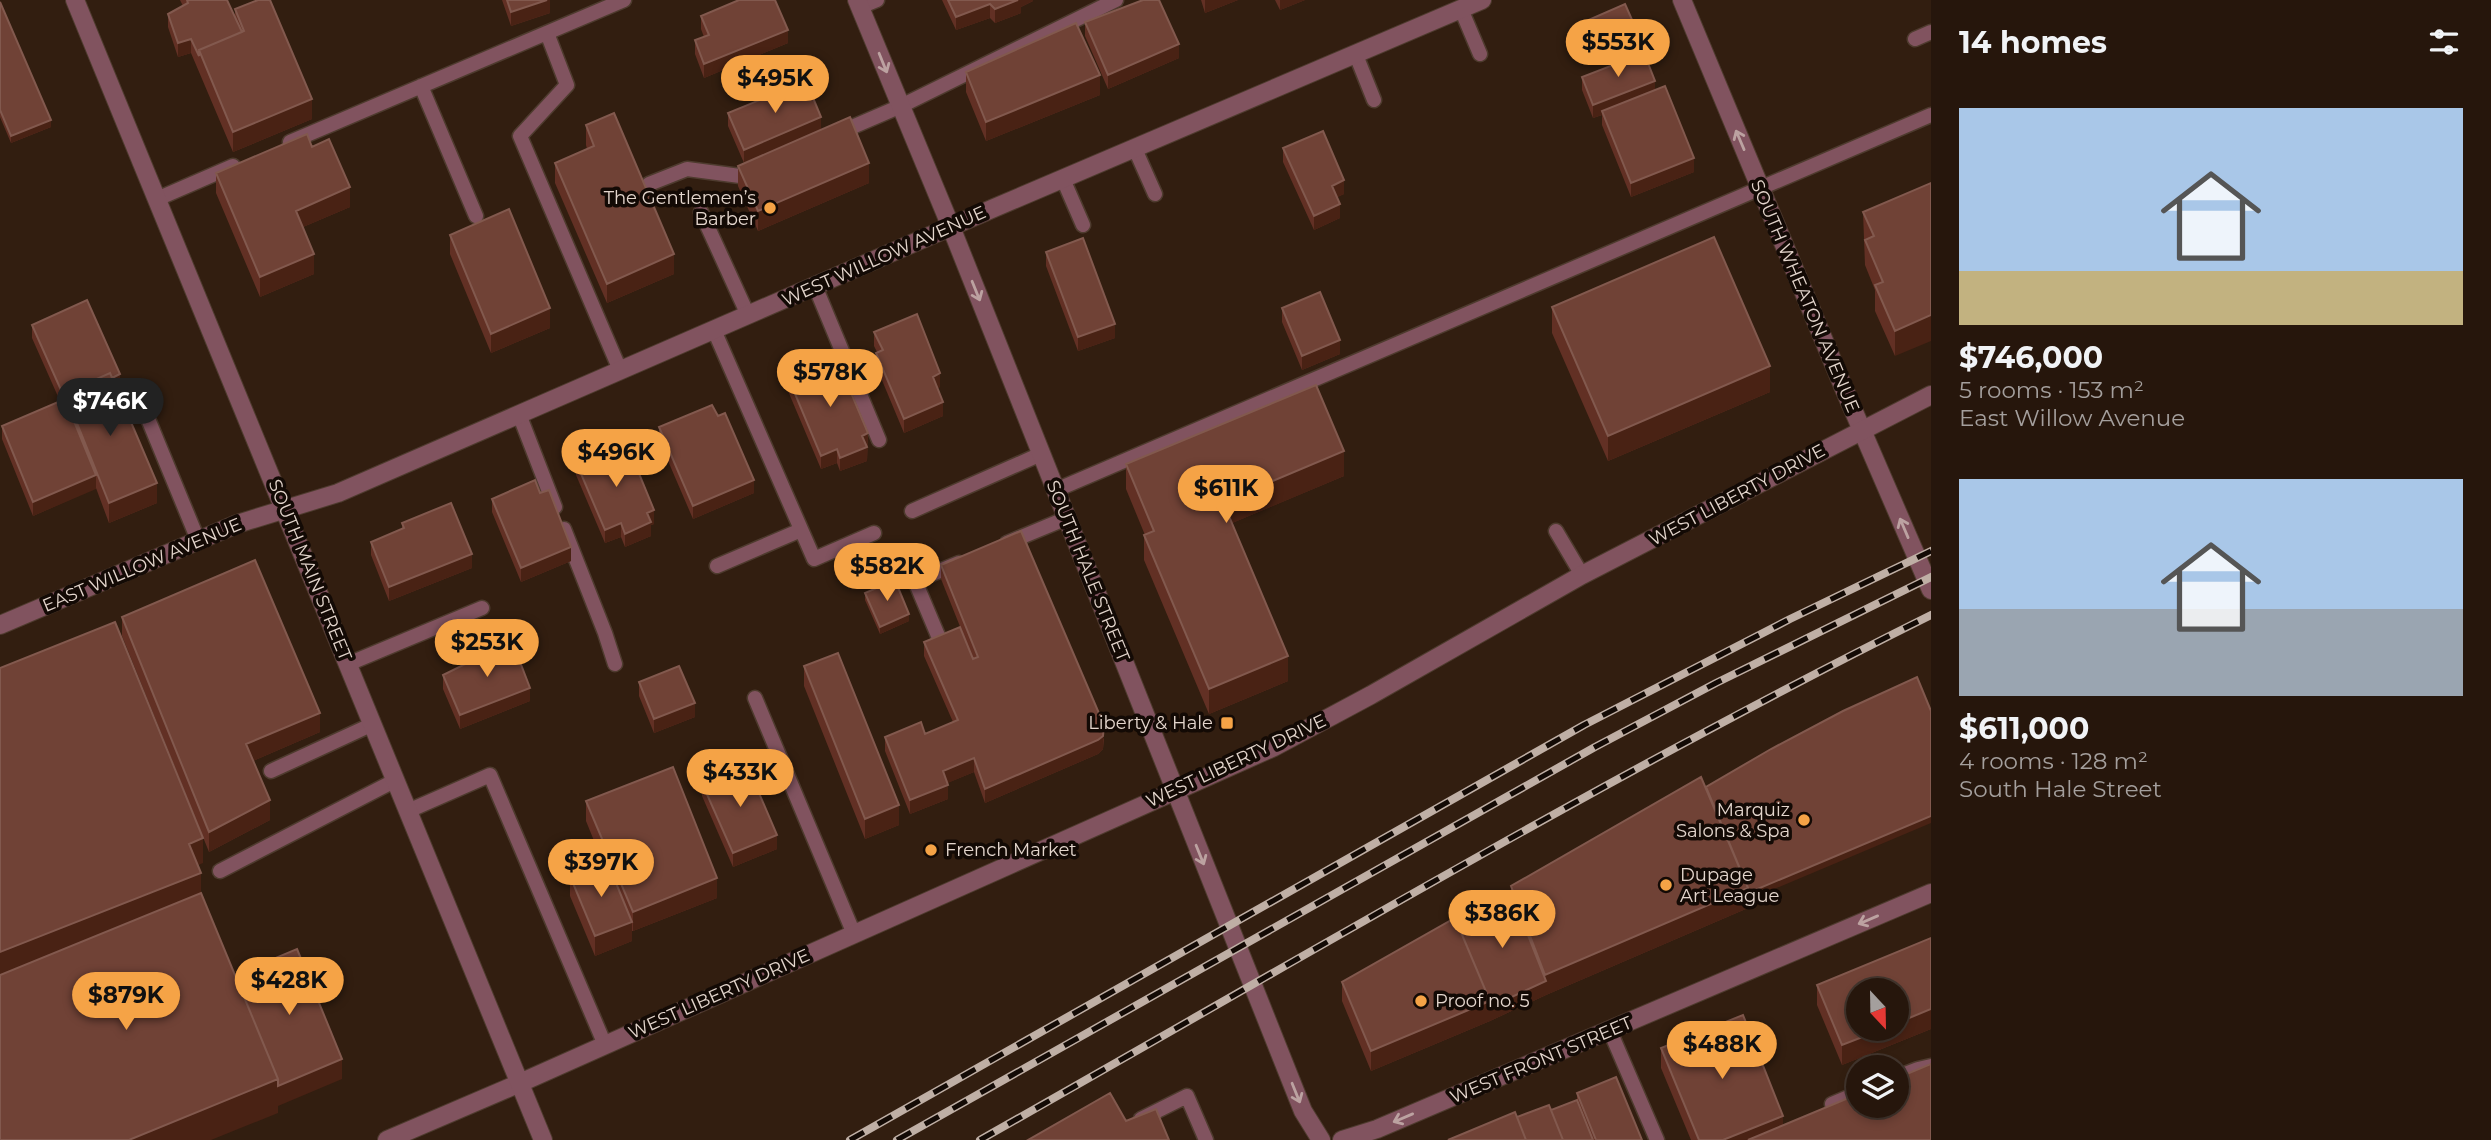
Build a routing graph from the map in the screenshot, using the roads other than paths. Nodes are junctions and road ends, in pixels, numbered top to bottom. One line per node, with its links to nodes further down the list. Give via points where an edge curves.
1 (75, 0): 27 (street, SOUTH MAIN STREET)
2 (624, 0): 10 (lane)
3 (877, 0): 7 (lane)
4 (1116, 0): 16 (lane)
5 (1482, 0): 8 (street, WEST WILLOW AVENUE)
6 (1682, 0): 25 (street, SOUTH WHEATON AVENUE, one-way to 6)
7 (859, 3): 16 (street, SOUTH HALE STREET, one-way to 16)
8 (1461, 9): 12 (lane); 13 (street, WEST WILLOW AVENUE)
9 (1931, 32): 11 (lane)
10 (547, 33): 14 (lane); 35 (lane, via 568,85 520,136)
11 (1915, 39)
12 (1480, 54)
13 (1356, 55): 15 (lane); 20 (street, WEST WILLOW AVENUE)
14 (421, 86): 19 (lane); 29 (lane)
15 (1374, 100)
16 (901, 106): 18 (lane); 31 (street, SOUTH HALE STREET)
17 (1931, 115): 25 (lane)
18 (827, 138)
19 (283, 145)
20 (1135, 149): 23 (street, WEST WILLOW AVENUE); 26 (lane)
21 (245, 161): 27 (lane)
22 (764, 165): 24 (lane, via 740,176 687,169)
23 (1063, 179): 30 (lane); 31 (street, WEST WILLOW AVENUE)
24 (649, 184)
25 (1760, 187): 39 (street, SOUTH WHEATON AVENUE); 42 (lane)
26 (1155, 194)
27 (157, 199): 43 (street, SOUTH MAIN STREET)
28 (701, 212): 33 (lane)
29 (476, 216)
30 (1083, 225)
31 (951, 228): 32 (street, WEST WILLOW AVENUE); 41 (street, SOUTH HALE STREET, one-way to 41)
32 (815, 286): 33 (street, WEST WILLOW AVENUE); 40 (lane)
33 (748, 315): 34 (street, WEST WILLOW AVENUE)
34 (714, 330): 35 (street, WEST WILLOW AVENUE); 46 (lane)
35 (620, 370): 38 (street, WEST WILLOW AVENUE)
36 (1931, 395): 39 (street, WEST LIBERTY DRIVE)
37 (139, 397): 49 (lane)
38 (519, 414): 43 (street, WEST WILLOW AVENUE, via 338,493); 59 (lane)
39 (1861, 429): 53 (street, WEST LIBERTY DRIVE); 54 (street, SOUTH WHEATON AVENUE, one-way to 39)
40 (879, 440)
41 (1041, 454): 42 (street, SOUTH HALE STREET); 44 (lane)
42 (1056, 490): 45 (street, SOUTH HALE STREET)
43 (285, 508): 49 (street, EAST WILLOW AVENUE); 58 (street, SOUTH MAIN STREET)
44 (912, 511)
45 (1067, 518): 50 (lane); 64 (street, SOUTH HALE STREET)
46 (801, 530): 48 (lane, via 814,559); 52 (lane)
47 (1556, 531): 53 (lane)
48 (874, 533)
49 (198, 540): 56 (street, EAST WILLOW AVENUE)
50 (999, 546)
51 (975, 556): 57 (lane, via 915,581)
52 (717, 566)
53 (1582, 575): 64 (street, WEST LIBERTY DRIVE, via 1274,747)
54 (1931, 590)
55 (482, 608): 58 (lane)
56 (0, 625)
57 (939, 638)
58 (348, 664): 61 (street, SOUTH MAIN STREET)
59 (615, 664)
60 (755, 698): 68 (lane)
61 (373, 724): 62 (lane); 63 (street, SOUTH MAIN STREET)
62 (271, 771)
63 (396, 780): 65 (street, SOUTH MAIN STREET); 66 (lane)
64 (1175, 791): 68 (street, WEST LIBERTY DRIVE); 80 (street, SOUTH HALE STREET, one-way to 80, via 1303,1111)
65 (408, 811): 70 (lane, via 490,775); 73 (street, SOUTH MAIN STREET)
66 (220, 871)
67 (1931, 893): 69 (street, WEST FRONT STREET, one-way to 69)
68 (854, 934): 70 (street, WEST LIBERTY DRIVE)
69 (1610, 1031): 81 (street, WEST FRONT STREET, one-way to 81); 82 (lane)
70 (605, 1045): 73 (street, WEST LIBERTY DRIVE)
71 (1931, 1066): 72 (lane)
72 (1909, 1072)
73 (520, 1083): 77 (street, WEST LIBERTY DRIVE); 78 (street, SOUTH MAIN STREET)
74 (1846, 1098): 75 (lane)
75 (1832, 1104)
76 (1128, 1125): 79 (lane, via 1187,1096)
77 (387, 1140)
78 (543, 1140)
79 (1206, 1140)
80 (1321, 1140)
81 (1342, 1140)
82 (1657, 1140)

